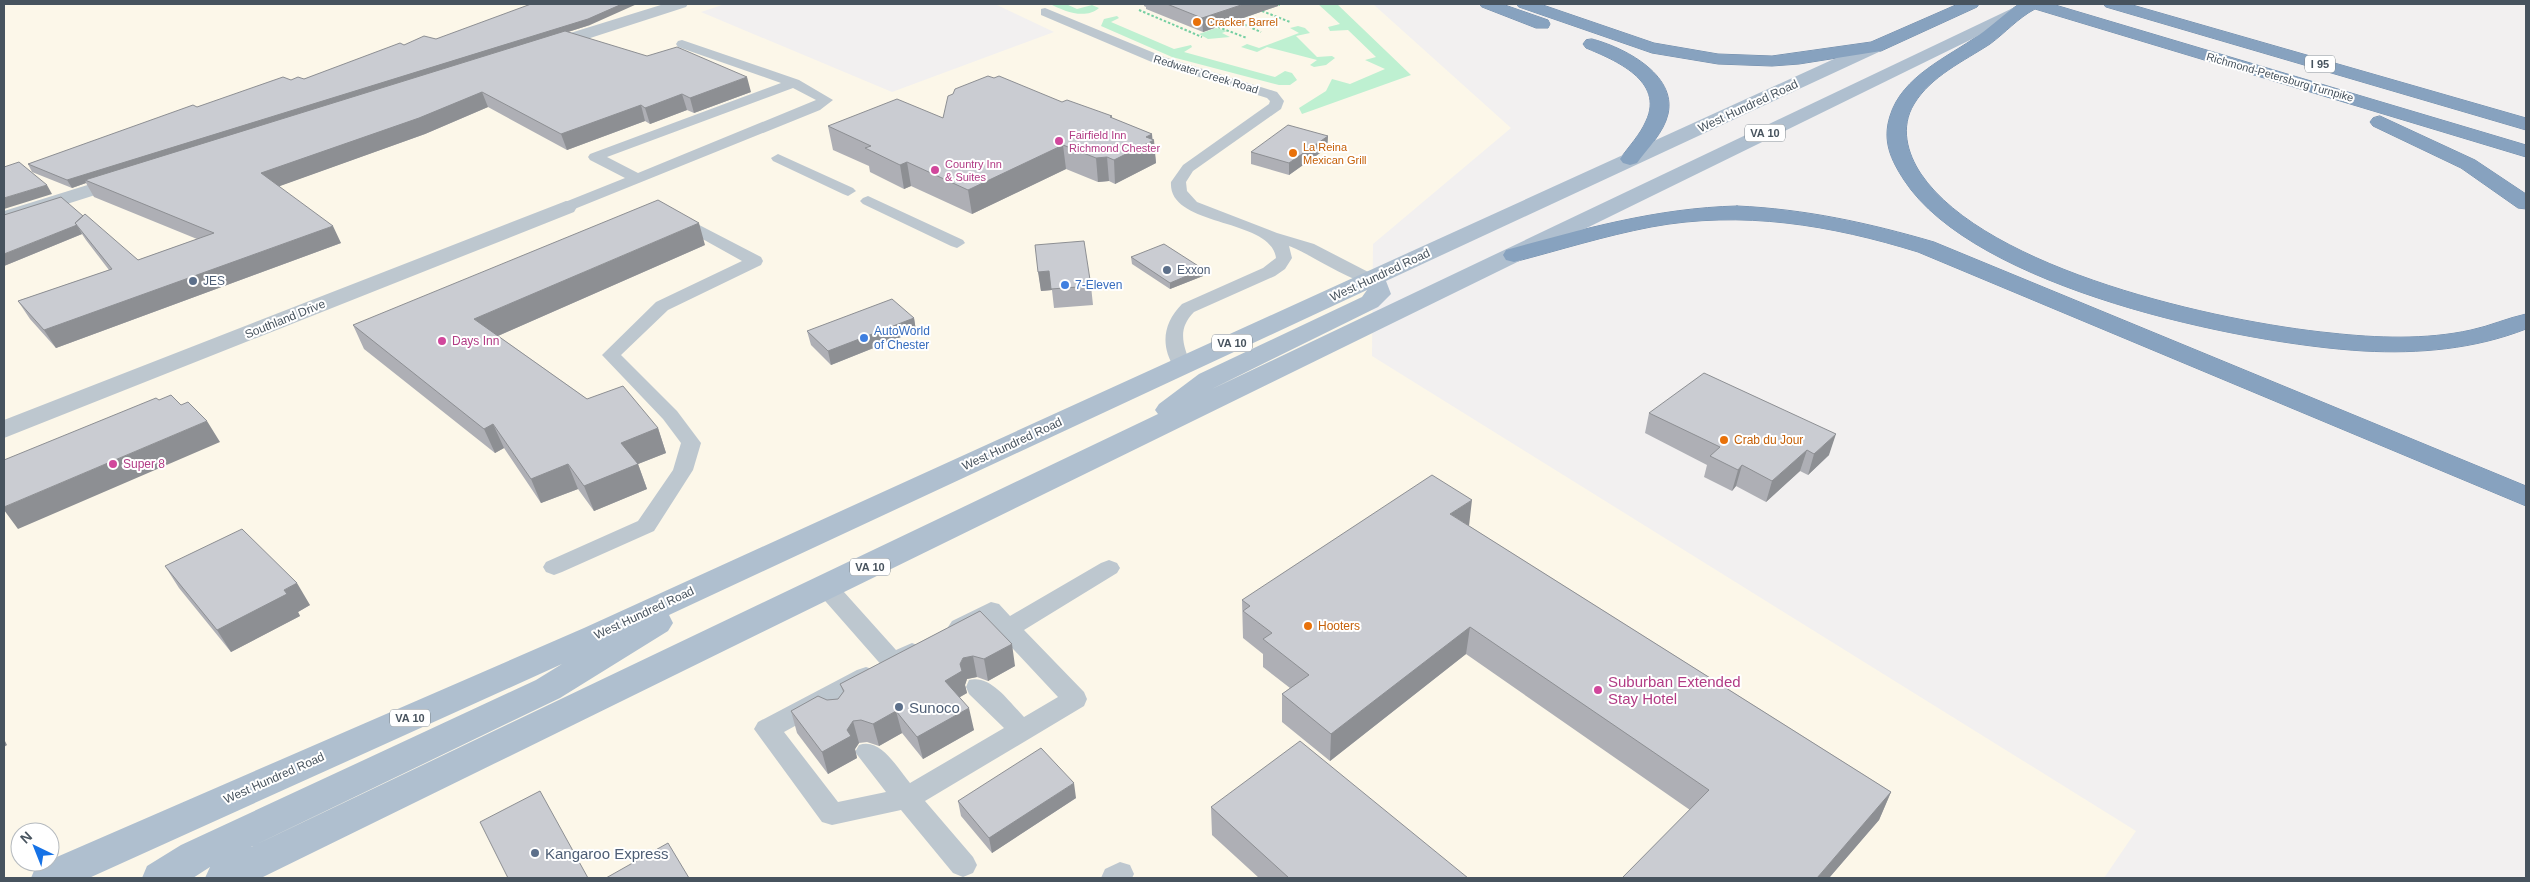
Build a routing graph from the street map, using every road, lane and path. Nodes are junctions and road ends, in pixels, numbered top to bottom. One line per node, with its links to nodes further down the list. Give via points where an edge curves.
1 (680, 4): 22 (street)
2 (1488, 4): 28 (highway, via 1596,45 1649,78 1660,96 1659,116)
3 (1526, 4): 21 (highway, via 1625,40 1718,59 1799,60)
4 (1971, 4): 21 (highway, West Hundred Road / VA 10)
5 (2113, 4): 25 (highway, Richmond-Petersburg Turnpike / I 95)
6 (2028, 7): 23 (highway, Richmond-Petersburg Turnpike / I 95, via 2085,19); 39 (main road, VA 10); 41 (highway, via 1920,85 1905,103 1896,126 1898,150 1907,174 1947,214 1978,235 2063,277 2114,296 2215,323 2273,333 2405,343 2485,334)
7 (1139, 10): 17 (path)
8 (1046, 12): 37 (lane, Redwater Creek Road, via 1160,60 1272,95 1277,101 1276,106 1188,168 1177,181 1177,190 1191,205)
9 (1262, 12): 12 (path)
10 (1248, 16): 14 (path)
11 (1236, 21): 16 (path)
12 (1290, 22)
13 (1218, 27): 19 (path)
14 (1275, 27)
15 (1199, 31): 17 (path)
16 (1261, 32)
17 (1193, 33): 18 (path)
18 (1202, 37)
19 (1247, 38)
20 (682, 44): 24 (lane)
21 (1875, 47): 28 (main road, West Hundred Road / VA 10)
22 (530, 51)
23 (2210, 57): 26 (highway, Richmond-Petersburg Turnpike / I 95); 33 (highway, via 2430,144)
24 (794, 83): 30 (lane, via 826,100); 30 (lane, via 596,156)
25 (2526, 124)
26 (2526, 150)
27 (778, 158): 31 (lane)
28 (1630, 159): 40 (main road, West Hundred Road / VA 10)
29 (144, 174): 36 (street)
30 (637, 178): 34 (lane)
31 (848, 191)
32 (868, 201): 38 (lane)
33 (2526, 203)
34 (566, 207): 43 (street, Southland Drive)
35 (665, 211): 47 (lane, via 755,261 662,306 610,355 670,415 691,443 683,470 646,526)
36 (4, 218)
37 (1271, 236): 40 (lane, Redwater Creek Road, via 1308,247); 42 (lane, via 1283,250 1284,258 1279,265 1188,308 1177,318 1173,332)
38 (957, 243)
39 (1514, 254): 44 (main road, VA 10); 45 (highway, via 1627,225 1699,214 1769,214 1871,231 1926,247)
40 (1370, 280): 42 (main road, West Hundred Road / VA 10); 44 (main road, via 1378,287 1379,294 1370,302 1208,378)
41 (2526, 321)
42 (1182, 365): 46 (main road, West Hundred Road / VA 10)
43 (4, 430)
44 (1128, 442): 49 (main road, VA 10)
45 (2526, 497)
46 (770, 556): 57 (main road, West Hundred Road / VA 10); 58 (main road, via 548,689 194,857)
47 (554, 567)
48 (1109, 568): 50 (lane)
49 (827, 588): 51 (lane); 59 (main road, VA 10)
50 (1008, 628): 51 (lane, via 991,610); 53 (lane, via 1075,699)
51 (893, 662): 55 (lane, via 830,705 767,729 832,814)
52 (978, 687): 53 (lane)
53 (1023, 731): 55 (lane)
54 (868, 752): 55 (lane)
55 (907, 798): 56 (lane)
56 (963, 866)
57 (50, 878)
58 (161, 878)
59 (224, 878)

